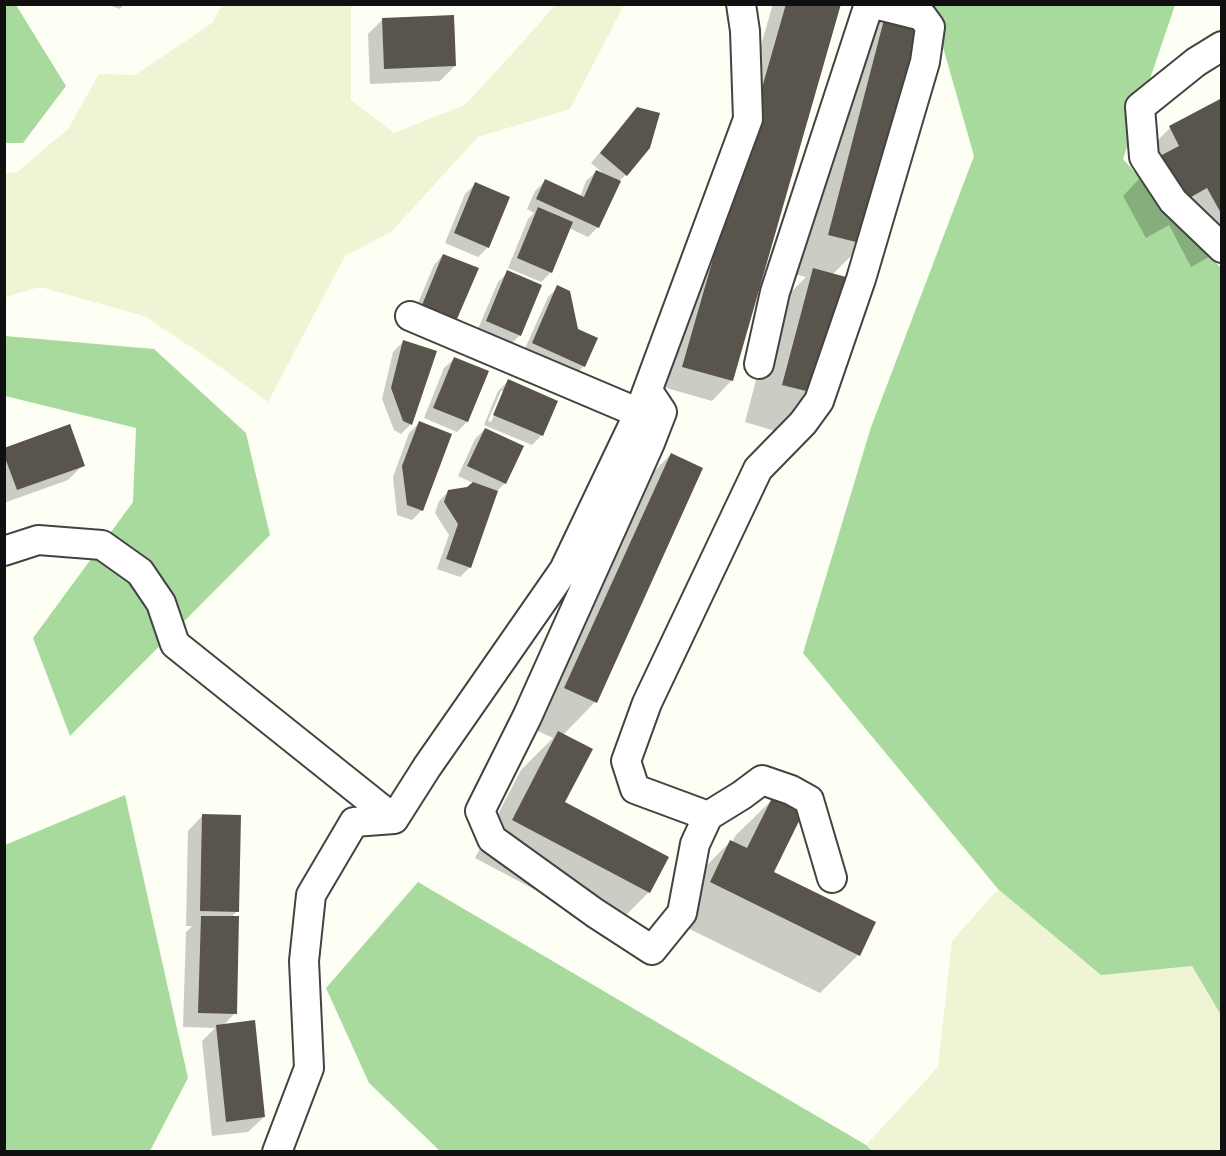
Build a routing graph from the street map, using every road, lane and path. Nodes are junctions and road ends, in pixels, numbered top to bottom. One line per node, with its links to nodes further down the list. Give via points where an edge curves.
1 (741, 4): 8 (street, via 748,119)
2 (869, 4): 7 (street, via 775,292)
3 (874, 4): 10 (street, via 922,16 930,27 925,62 861,279 819,401 758,469 647,703 626,761 635,789)
4 (1221, 46): 5 (street, via 1140,107 1144,157 1173,201)
5 (1221, 248)
6 (410, 316): 8 (street)
7 (759, 364)
8 (643, 402): 10 (street, via 662,412 527,717 480,811 492,838 652,950 682,913 695,844); 11 (street, via 564,570)
9 (4, 551): 11 (street, via 38,540 102,545 140,573 161,603 175,644)
10 (708, 816): 12 (street, via 762,780 791,790 810,800)
11 (394, 819): 13 (street, via 354,822 311,895 304,961 309,1068)
12 (832, 878)
13 (277, 1152)

